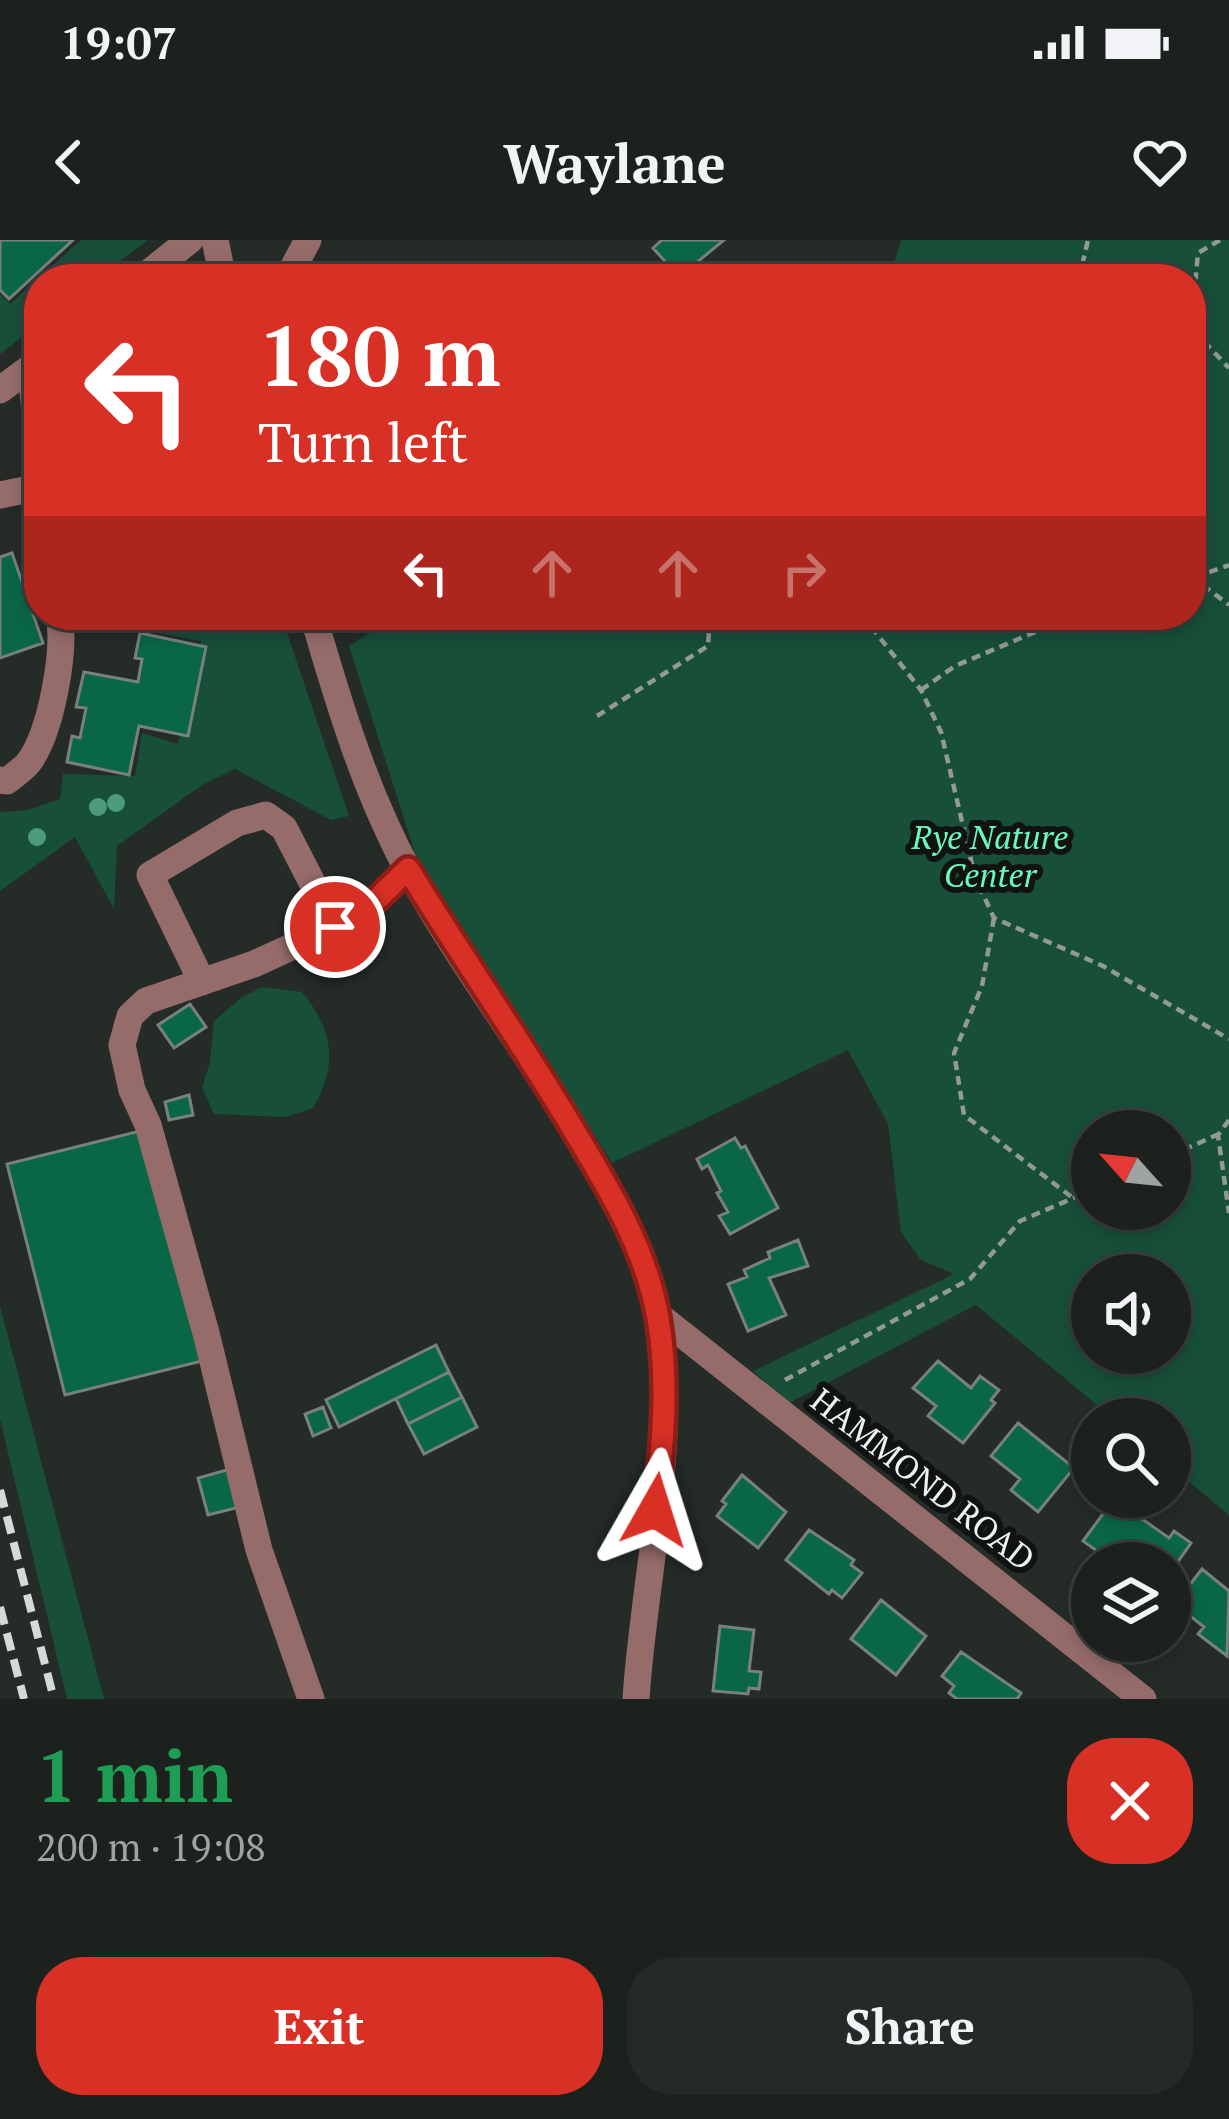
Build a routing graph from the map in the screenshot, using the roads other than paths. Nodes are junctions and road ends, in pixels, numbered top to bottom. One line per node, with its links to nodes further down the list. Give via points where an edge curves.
1 (190, 240): 2 (street)
2 (160, 264)
3 (24, 372): 4 (street)
4 (0, 391)
5 (60, 630): 7 (street, via 49,711 29,763)
6 (317, 630): 8 (street)
7 (0, 780)
8 (408, 869): 9 (street); 11 (street, via 598,1171 641,1253)
9 (335, 927): 10 (street); 10 (street, via 284,828 266,815 237,824 150,875)
10 (202, 982): 12 (street, via 146,1001 130,1016 122,1045 259,1550)
11 (658, 1315): 13 (street, via 663,1426); 14 (street, HAMMOND ROAD)
12 (311, 1699)
13 (636, 1699)
14 (1143, 1699)

